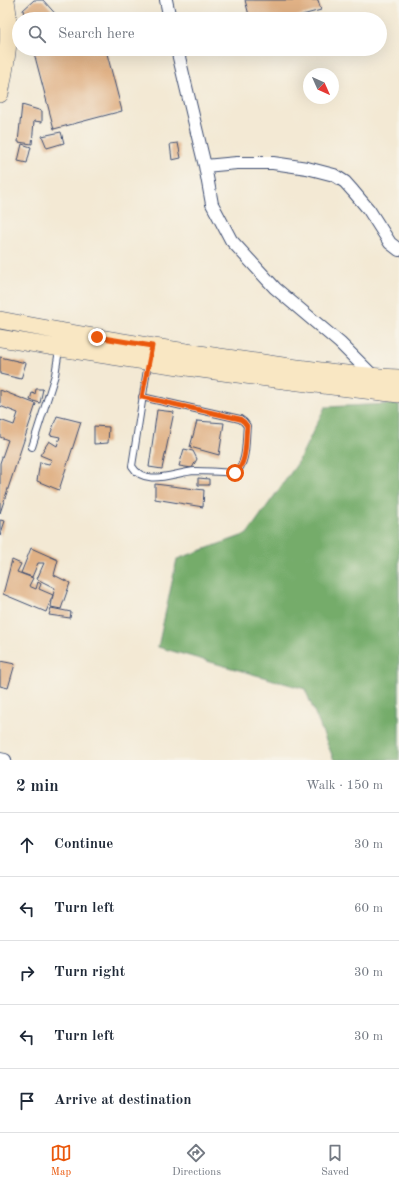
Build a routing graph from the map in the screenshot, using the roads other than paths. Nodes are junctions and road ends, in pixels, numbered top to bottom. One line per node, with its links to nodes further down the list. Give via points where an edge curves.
1 (6, 0): 5 (street, via 8,48)
2 (166, 0): 3 (street)
3 (169, 12)
4 (179, 56): 6 (street)
5 (0, 94)
6 (205, 166): 7 (street, via 272,163 334,175 353,191 369,210 390,243); 12 (street, via 212,204 232,240 275,288 340,343)
7 (399, 250)
8 (0, 320): 11 (street)
9 (0, 338): 10 (street)
10 (59, 348): 11 (street); 16 (lane, via 55,375)
11 (150, 354): 12 (street); 14 (street, via 345,388); 15 (lane)
12 (374, 377): 13 (street)
13 (399, 378)
14 (399, 394)
15 (142, 397): 15 (lane, via 240,419 247,426 240,469 235,473 194,471 153,478 136,472 132,466)
16 (32, 447)
17 (0, 759): 18 (street)
18 (5, 760)

